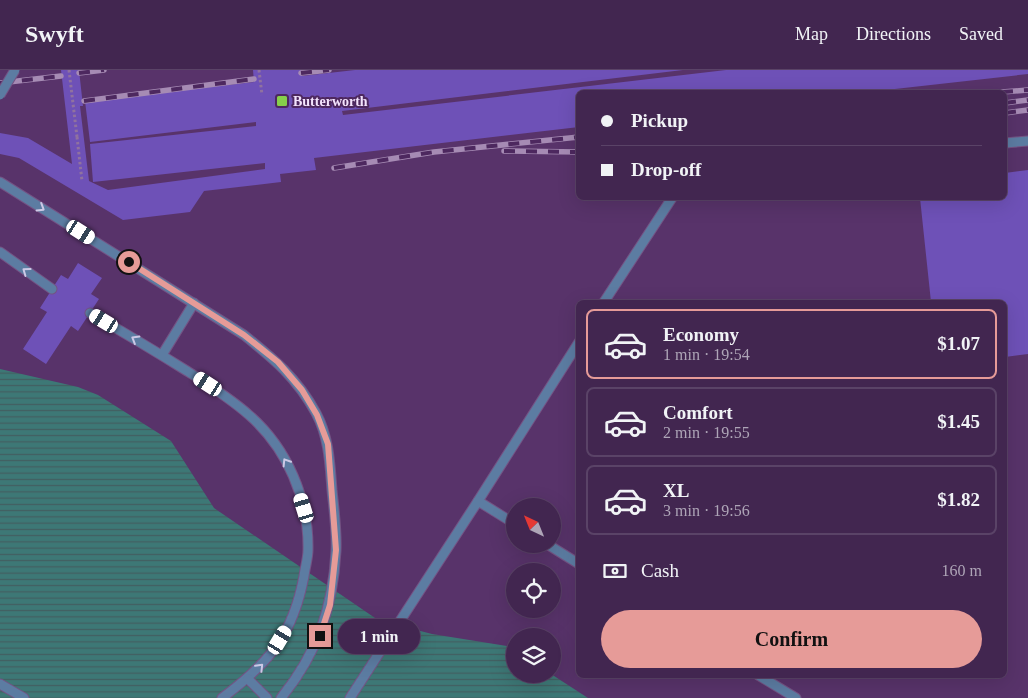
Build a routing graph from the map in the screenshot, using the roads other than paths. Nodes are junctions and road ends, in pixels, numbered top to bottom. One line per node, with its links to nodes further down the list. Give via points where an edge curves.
1 (15, 70): 2 (lane, bridge)
2 (0, 95)
3 (1028, 141): 4 (lane)
4 (1007, 143)
5 (0, 182): 10 (lane, one-way to 10)
6 (671, 200): 9 (lane)
7 (0, 252): 8 (lane, one-way to 7)
8 (52, 289)
9 (605, 300)
10 (194, 303): 13 (lane); 24 (lane, via 244,335 278,362 302,390 317,415 328,444 336,550 330,605 320,636 297,678)
11 (90, 313): 13 (lane, one-way to 11)
12 (576, 347): 14 (lane)
13 (162, 355): 19 (lane, one-way to 13, via 272,654 288,627 302,584 308,550 304,508 294,474 275,443 250,416 223,394)
14 (478, 501): 15 (lane); 25 (lane)
15 (506, 518)
16 (561, 553): 17 (lane)
17 (576, 562)
18 (763, 678): 26 (lane)
19 (248, 679): 22 (lane); 23 (lane)
20 (0, 684): 21 (lane)
21 (24, 698)
22 (222, 698)
23 (267, 698)
24 (281, 698)
25 (350, 698)
26 (796, 698)

